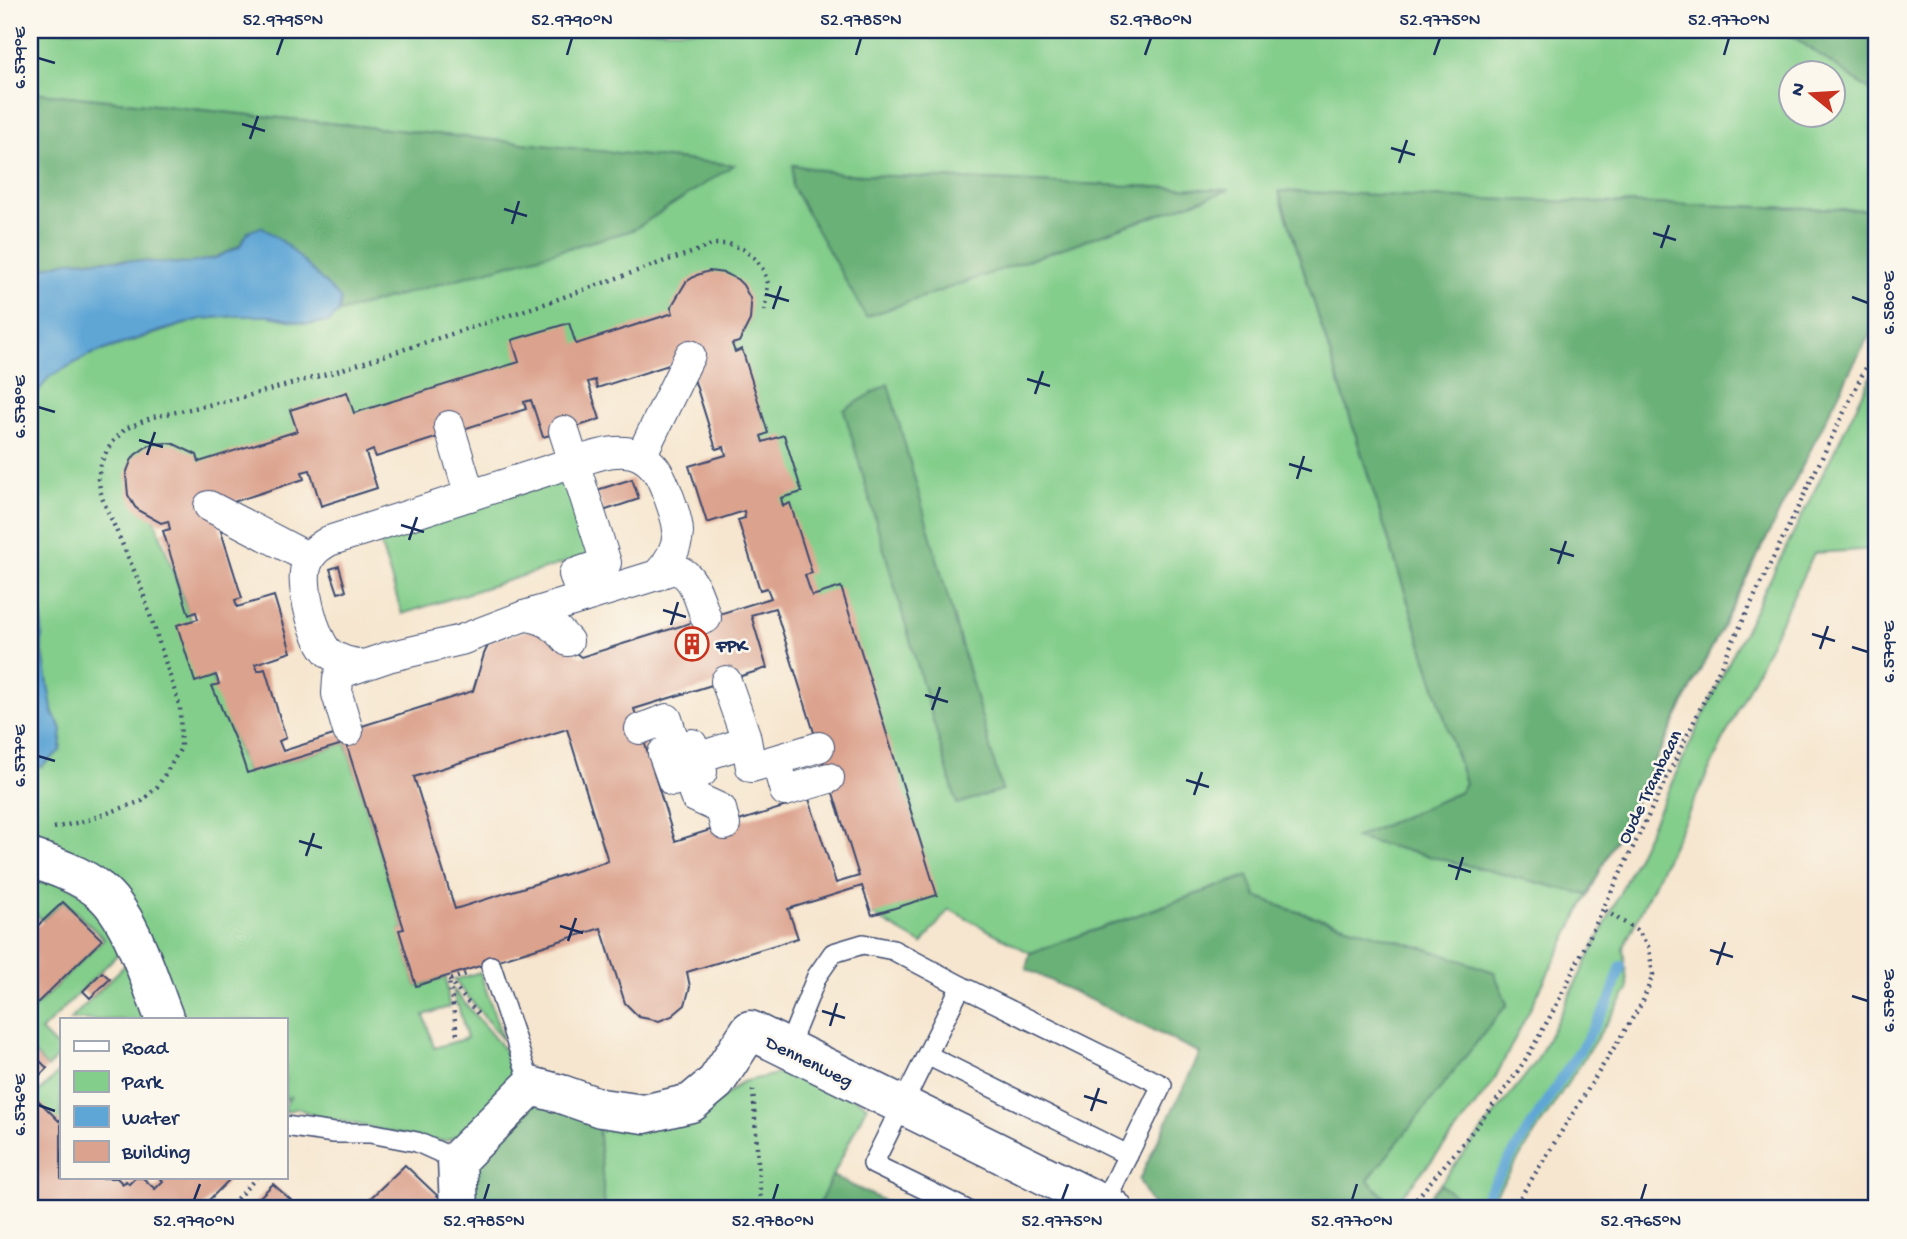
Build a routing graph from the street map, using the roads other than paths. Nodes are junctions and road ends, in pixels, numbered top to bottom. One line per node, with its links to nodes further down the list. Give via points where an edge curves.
1 (690, 355): 4 (street)
2 (449, 426): 6 (street)
3 (564, 431): 5 (street)
4 (640, 456): 5 (street, via 614,451); 9 (street, via 658,472 678,530 673,553)
5 (574, 462): 6 (street); 10 (street, via 606,563 575,574)
6 (470, 496): 8 (street, via 329,541)
7 (209, 506): 8 (street)
8 (309, 558): 14 (street, via 304,580)
9 (657, 575): 10 (street); 12 (street, via 671,570 688,577)
10 (582, 598): 11 (street)
11 (524, 617): 13 (street, via 547,621); 15 (street, via 469,645)
12 (706, 618)
13 (568, 641)
14 (321, 643): 15 (street, via 335,657); 17 (street)
15 (364, 665): 17 (street, via 338,678)
16 (726, 681): 20 (street)
17 (337, 694): 19 (street)
18 (657, 716): 23 (street)
19 (348, 731)
20 (746, 743): 22 (street, via 751,767); 23 (street)
21 (819, 747): 22 (street)
22 (775, 760): 24 (street, via 785,791)
23 (688, 761): 25 (street, via 695,797 721,809)
24 (829, 778)
25 (725, 825)
26 (38, 845): 29 (street, via 110,899 134,942)
27 (491, 966): 32 (lane)
28 (961, 986): 30 (lane, via 893,950 863,944 833,953 817,975); 31 (lane); 35 (lane, via 1162,1085)
29 (164, 1018)
30 (788, 1048): 32 (street, Dennenweg, via 750,1030 716,1082 691,1103 644,1114 601,1108); 33 (street, Dennenweg)
31 (927, 1055): 33 (lane); 35 (lane)
32 (531, 1086): 36 (street)
33 (902, 1105): 37 (street, Dennenweg); 39 (lane, via 873,1164)
34 (287, 1126): 36 (lane, via 382,1135 417,1142)
35 (1128, 1155): 37 (lane)
36 (457, 1160): 38 (street)
37 (1106, 1207)
38 (459, 1209)
39 (965, 1209)

